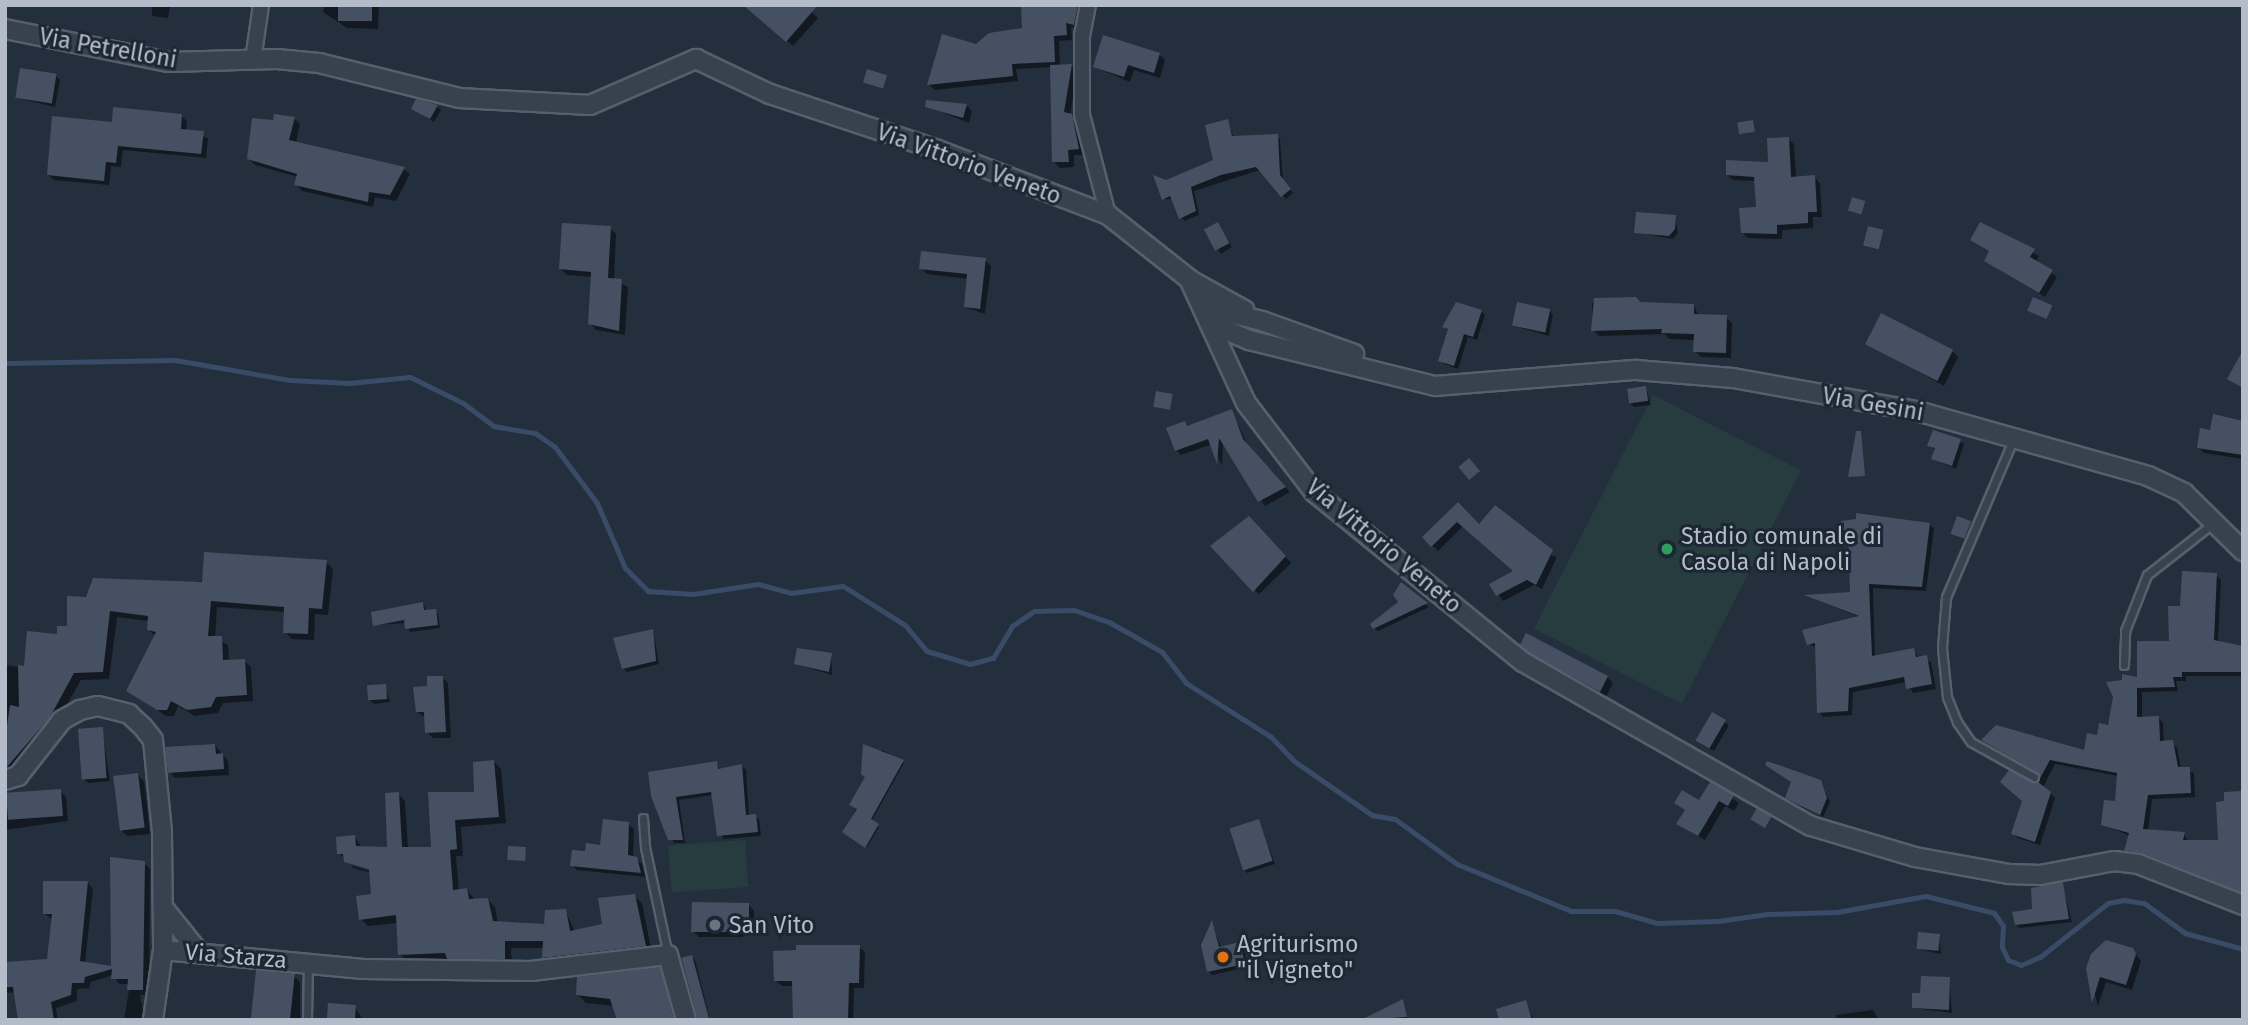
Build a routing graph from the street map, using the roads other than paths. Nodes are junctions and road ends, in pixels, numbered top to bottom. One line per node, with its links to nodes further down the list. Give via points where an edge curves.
1 (261, 5): 4 (street)
2 (1088, 5): 5 (street, via 1082,36 1082,115)
3 (5, 29): 4 (street, Via Petrelloni, via 168,62)
4 (253, 60): 5 (street, Via Vittorio Veneto, via 319,63 459,99 590,106 696,59 770,93)
5 (1108, 215): 6 (street, Via Vittorio Veneto)
6 (1189, 279): 7 (street, Via Vittorio Veneto); 8 (street)
7 (1207, 315): 8 (street); 9 (street, Via Gesini, via 1249,340 1435,386); 17 (street, Via Vittorio Veneto, via 1246,403 1315,493 1523,662 1811,826 1915,858 2009,874 2040,875 2114,861 2138,864)
8 (1262, 321): 9 (street, via 1309,341)
9 (1469, 386): 10 (street, Via Gesini, via 1636,370 1733,378 1917,411)
10 (2015, 436): 11 (street, Via Gesini, via 2148,476 2184,493); 14 (lane, via 1946,597 1942,648 1947,697 1957,722 1971,741)
11 (2213, 523): 12 (street, Via Gesini); 13 (lane, via 2147,575 2125,631)
12 (2243, 551)
13 (2124, 665)
14 (2034, 777)
15 (5, 780): 18 (street, Via Starza, via 18,776 35,760 62,720 71,715 98,706 129,714 153,740)
16 (643, 818): 21 (lane)
17 (2243, 905)
18 (165, 910): 19 (street, Via Starza); 20 (street)
19 (163, 950): 20 (street, Via Starza); 23 (street)
20 (198, 951): 22 (street, Via Starza)
21 (668, 955): 22 (street, Via Starza, via 530,971 363,969); 25 (street)
22 (308, 963): 24 (lane)
23 (153, 1020)
24 (307, 1020)
25 (686, 1020)

